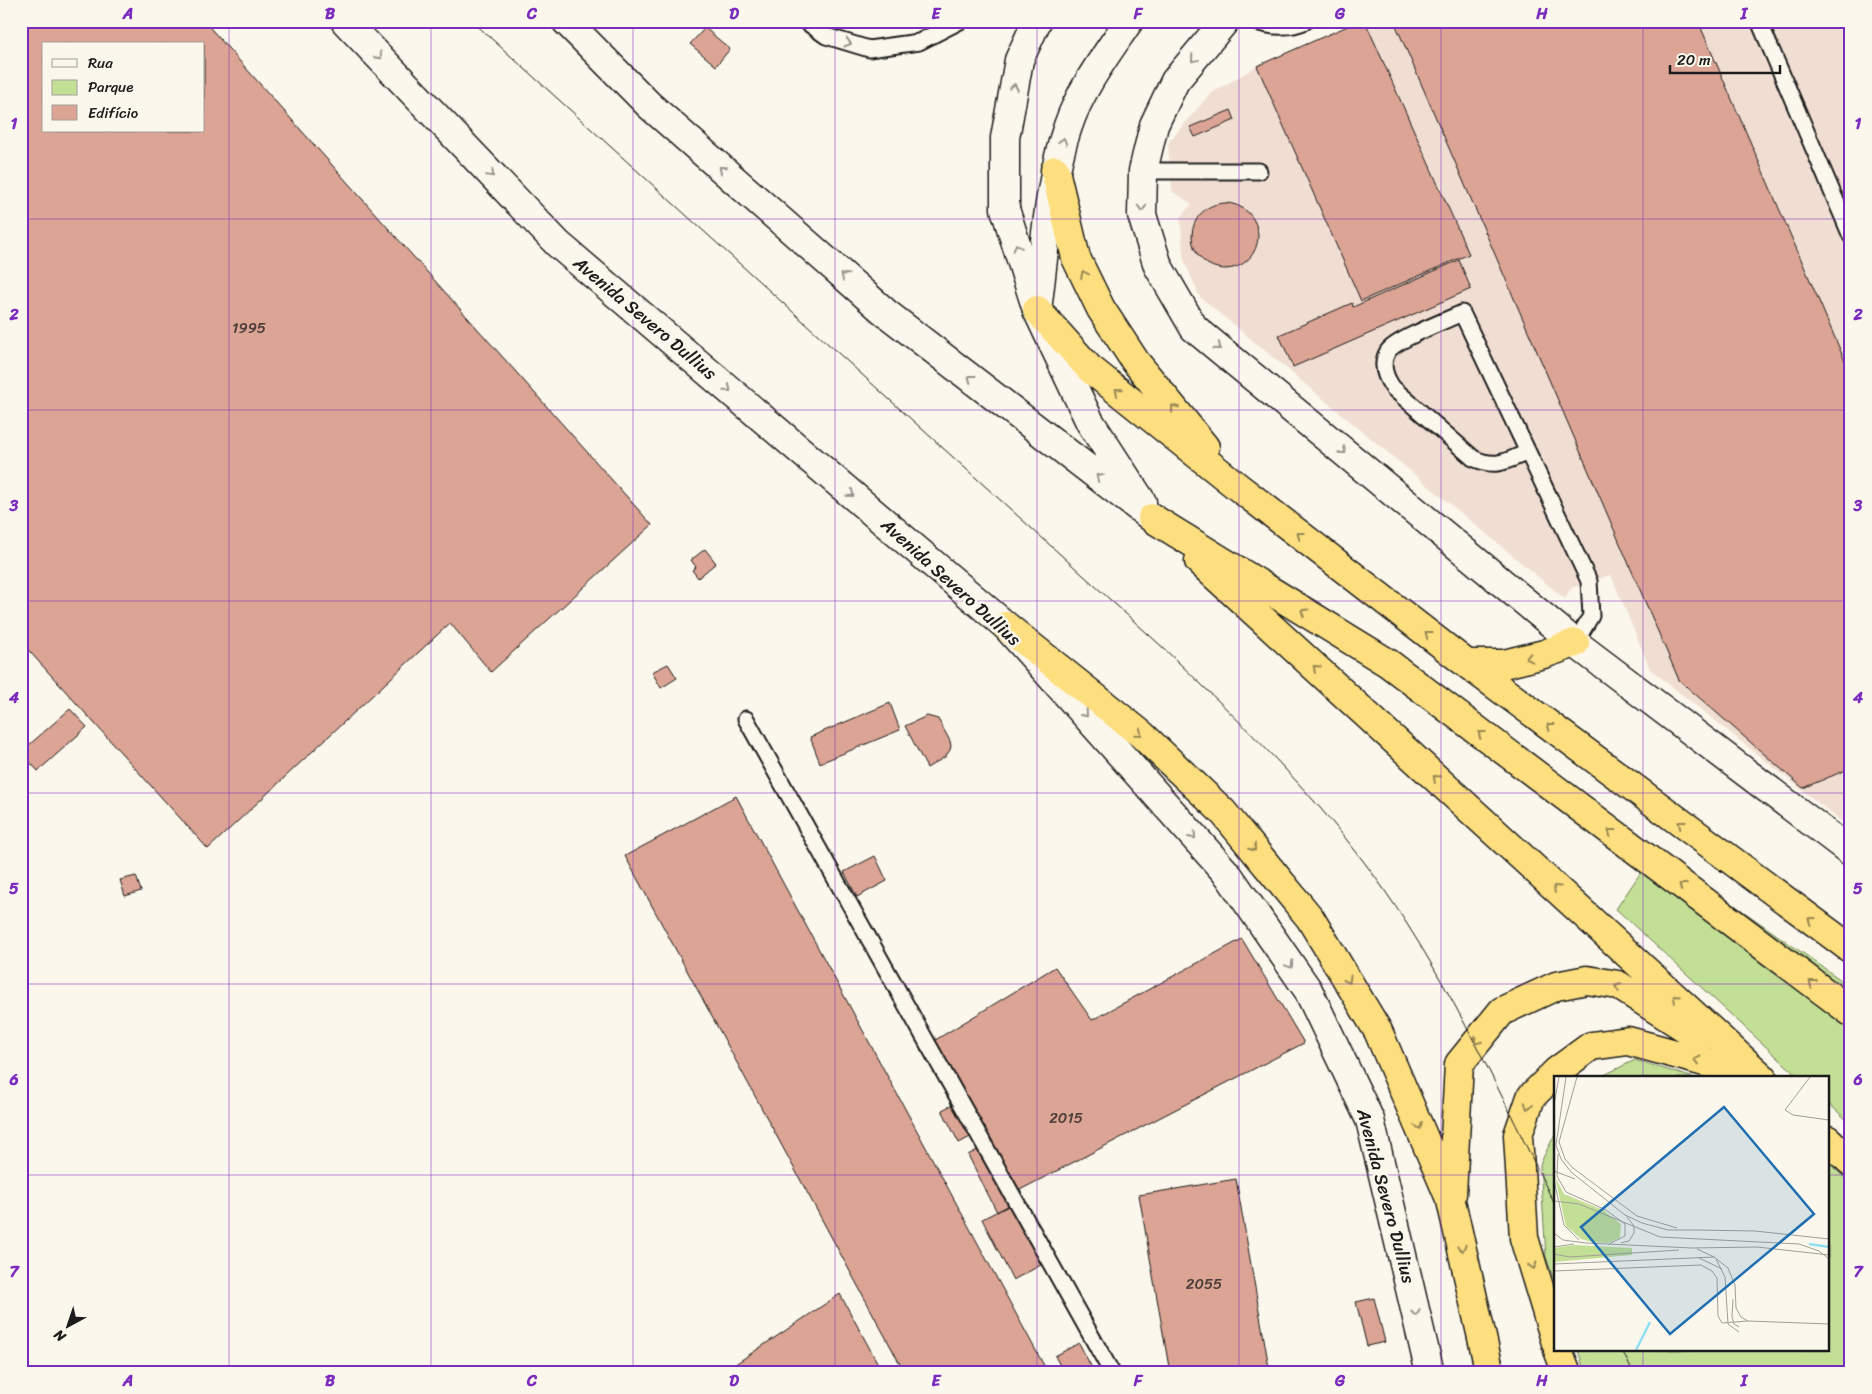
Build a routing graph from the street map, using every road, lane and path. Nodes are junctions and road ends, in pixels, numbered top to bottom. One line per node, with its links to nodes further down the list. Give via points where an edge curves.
1 (345, 21): 19 (street, Avenida Severo Dullius, one-way to 19, via 558,244)
2 (566, 21): 18 (street, one-way to 2, via 886,313 649,105)
3 (805, 21): 4 (lane, one-way to 4, via 826,36 869,49 919,42)
4 (960, 21)
5 (1037, 21): 15 (street, one-way to 5, via 1005,209 1005,138 1019,60)
6 (1129, 21): 11 (street, one-way to 6, via 1068,125 1088,81)
7 (1225, 21): 12 (street, one-way to 12, via 1175,81 1154,125)
8 (1253, 21): 9 (lane, via 1282,27)
9 (1306, 21)
10 (1759, 21): 14 (lane)
11 (1055, 170): 15 (street); 17 (highway, one-way to 11, via 1135,360 1101,309 1076,258)
12 (1143, 171): 13 (lane); 20 (street, one-way to 20, via 1142,215 1158,266 1194,328)
13 (1259, 171)
14 (1851, 236)
15 (1037, 310): 17 (highway, one-way to 15, via 1089,368); 18 (street, via 1090,422)
16 (1528, 452): 16 (lane, via 1462,313 1399,342 1388,351 1384,363 1385,377 1393,388 1473,458 1487,464 1502,463); 20 (lane, via 1590,581 1591,616)
17 (1238, 487): 21 (highway, one-way to 17)
18 (1152, 518): 25 (highway, one-way to 18, via 1388,664); 28 (highway, one-way to 18)
19 (1006, 626): 31 (highway, one-way to 31, via 1141,734 1223,812 1310,918 1378,1030); 35 (street, Avenida Severo Dullius, one-way to 35, via 1229,876 1308,990 1370,1120)
20 (1575, 642): 21 (highway, one-way to 21, via 1504,664); 23 (street)
21 (1467, 664): 24 (highway, one-way to 21)
22 (746, 719): 34 (lane)
23 (1851, 852)
24 (1851, 949)
25 (1851, 1012)
26 (1755, 1076): 32 (highway, one-way to 32, via 1628,1041 1591,1046 1557,1071 1531,1097 1518,1135 1524,1238)
27 (1759, 1076): 31 (highway, one-way to 31, via 1618,985 1587,980 1556,986 1502,1011 1459,1064)
28 (1760, 1076)
29 (1830, 1142): 30 (highway)
30 (1851, 1162)
31 (1451, 1201): 36 (highway, one-way to 36)
32 (1554, 1336)
33 (1559, 1352): 37 (highway)
34 (1112, 1373)
35 (1430, 1373)
36 (1490, 1373)
37 (1567, 1373)

